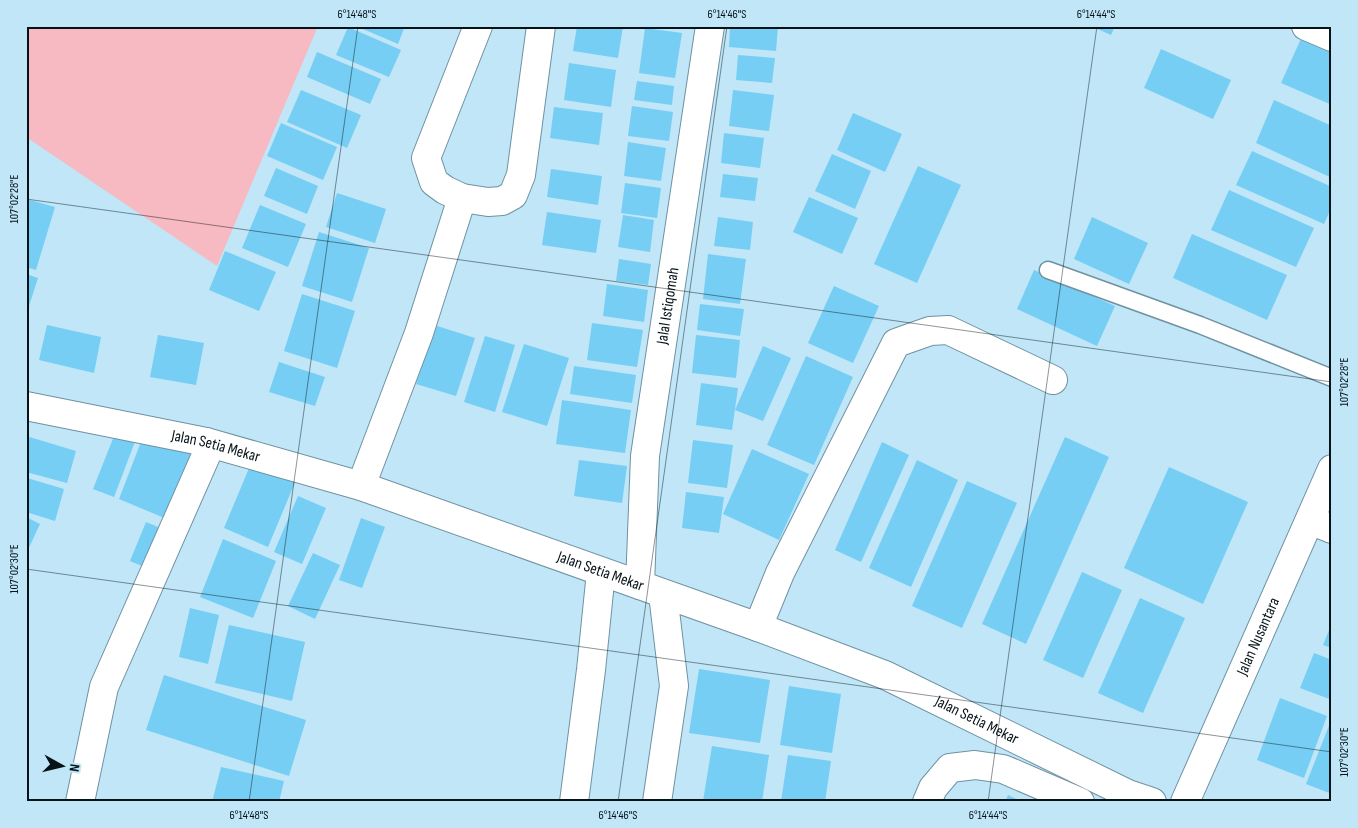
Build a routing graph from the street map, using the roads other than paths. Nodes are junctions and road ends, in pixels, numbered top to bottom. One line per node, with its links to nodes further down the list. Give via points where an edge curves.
1 (478, 26): 6 (street, via 426,158 434,182)
2 (541, 26): 6 (street, via 521,174 513,195 502,201 488,202)
3 (710, 26): 16 (street, Jalal Istiqomah, via 645,456)
4 (1306, 26): 5 (street)
5 (1332, 37)
6 (462, 198): 13 (street, via 419,333)
7 (1048, 270): 8 (lane, via 1200,325)
8 (1332, 378)
9 (1053, 380): 17 (street, via 948,330 930,331 896,343 780,573)
10 (26, 406): 11 (street, Jalan Setia Mekar)
11 (206, 442): 13 (street, Jalan Setia Mekar); 18 (street, via 208,451 104,687)
12 (1332, 469): 14 (street, Jalan Nusantara)
13 (361, 486): 15 (street, Jalan Setia Mekar)
14 (1321, 524): 24 (street, Jalan Nusantara)
15 (600, 572): 16 (street, Jalan Setia Mekar); 19 (street)
16 (651, 590): 17 (street, Jalan Setia Mekar); 20 (street, Jalal Istiqomah, via 674,686)
17 (758, 627): 23 (street, Jalan Setia Mekar, via 886,675 1128,794)
18 (80, 802)
19 (574, 802)
20 (657, 802)
21 (927, 802): 22 (street, via 933,788 950,768 975,765 1003,769)
22 (1080, 802)
23 (1152, 802)
24 (1185, 802)

